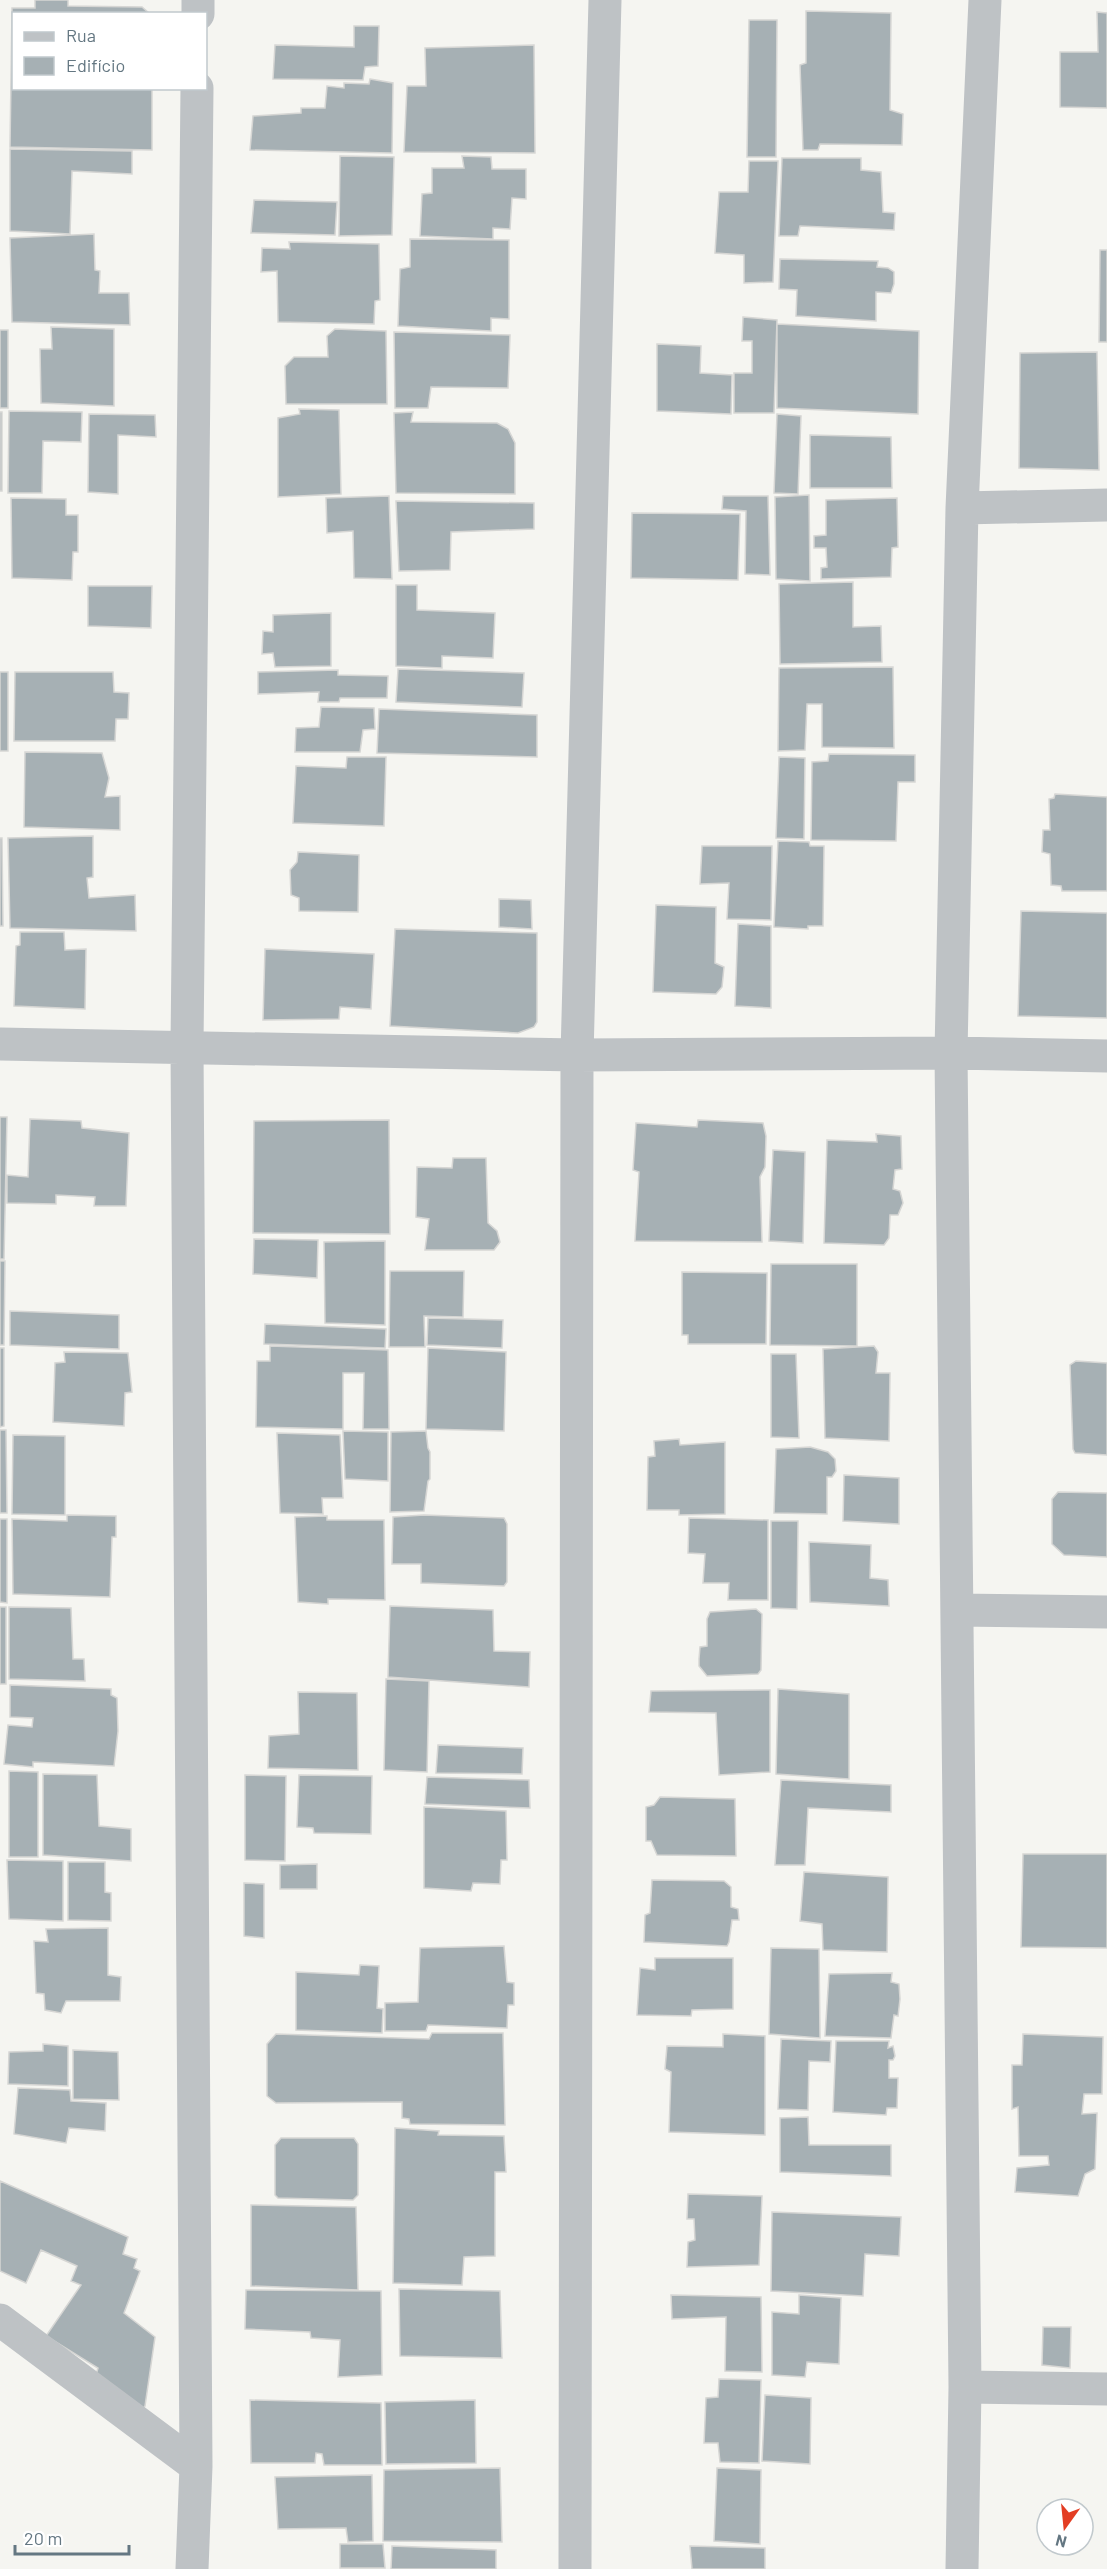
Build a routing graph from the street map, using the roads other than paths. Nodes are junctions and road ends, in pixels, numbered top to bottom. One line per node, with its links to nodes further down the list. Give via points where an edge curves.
1 (605, 0): 9 (street)
2 (985, 0): 5 (street)
3 (197, 90): 7 (street)
4 (1107, 505): 5 (street)
5 (962, 508): 8 (street)
6 (0, 1044): 7 (street)
7 (187, 1046): 9 (street); 16 (street)
8 (951, 1053): 9 (street); 10 (street); 11 (street)
9 (577, 1055): 18 (street)
10 (1107, 1056)
11 (957, 1610): 12 (street); 14 (street)
12 (1107, 1612)
13 (0, 2320): 16 (street)
14 (965, 2387): 15 (street); 19 (street)
15 (1107, 2389)
16 (196, 2466): 17 (street)
17 (192, 2569)
18 (575, 2569)
19 (962, 2569)

